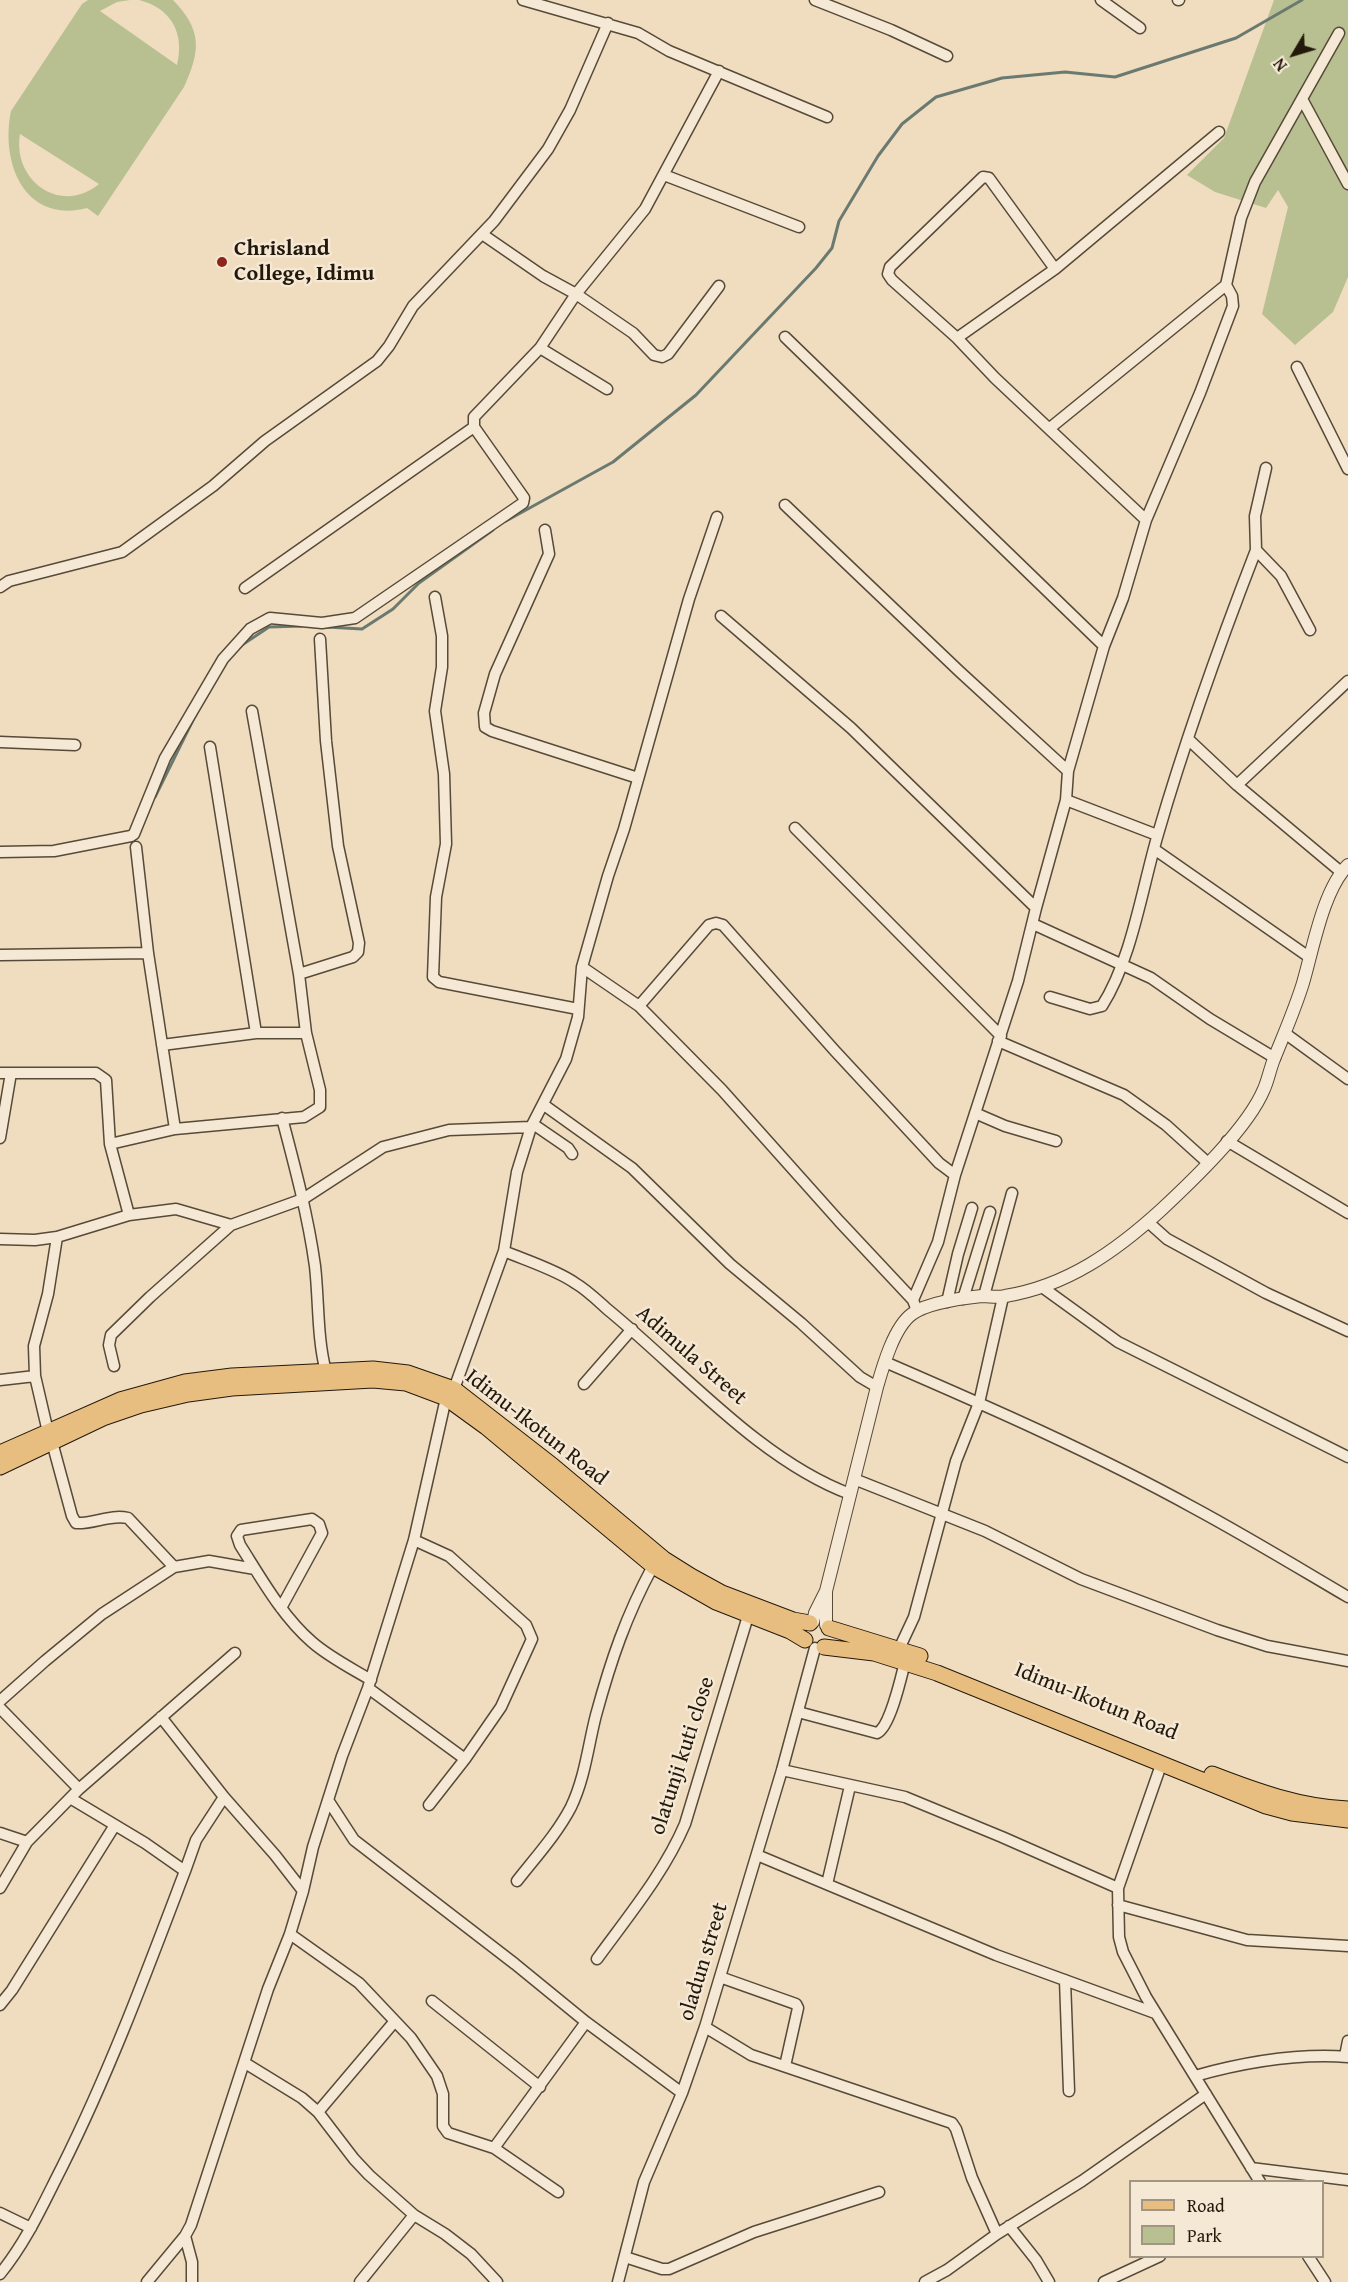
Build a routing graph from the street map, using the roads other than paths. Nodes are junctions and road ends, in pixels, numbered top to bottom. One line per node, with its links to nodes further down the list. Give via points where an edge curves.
1 (523, 0): 4 (street)
2 (815, 0): 7 (street)
3 (1101, 0): 5 (street)
4 (608, 23): 8 (street); 15 (street, via 570,110 548,149)
5 (1140, 28)
6 (1339, 33): 9 (street)
7 (947, 56)
8 (719, 72): 10 (street); 12 (street)
9 (1302, 99): 13 (street); 17 (street, via 1255,182 1241,218)
10 (827, 117)
11 (1219, 132): 16 (street)
12 (664, 175): 14 (street); 19 (street, via 645,209)
13 (1348, 184)
14 (799, 227)
15 (482, 234): 19 (street); 34 (street, via 413,306 377,361 265,441 122,552 9,580)
16 (1055, 268): 21 (street); 21 (street, via 989,178 983,177 890,267 888,274)
17 (1226, 285): 26 (street); 31 (street, via 1233,306)
18 (719, 286): 19 (street, via 662,357 654,355 633,333)
19 (576, 294): 22 (street)
20 (784, 337): 40 (street)
21 (957, 338): 26 (street, via 994,378)
22 (540, 348): 24 (street); 25 (street, via 474,417)
23 (1297, 367): 28 (street)
24 (607, 389)
25 (474, 427): 35 (street); 55 (street, via 524,498 523,503 355,618 322,623 270,618 250,629 223,659 165,758 134,834 54,851)
26 (1050, 428): 31 (street)
27 (1266, 468): 33 (street, via 1255,516)
28 (1348, 469)
29 (785, 505): 47 (street)
30 (717, 517): 48 (street)
31 (1146, 520): 40 (street)
32 (545, 530): 48 (street, via 549,554 495,674 484,713 486,727)
33 (1256, 550): 38 (street, via 1281,576); 43 (street)
34 (0, 586)
35 (245, 588)
36 (435, 597): 67 (street, via 442,636 435,711 444,774 446,844 436,897 433,978)
37 (721, 616): 57 (street, via 851,728)
38 (1310, 630)
39 (320, 639): 64 (street, via 338,846 359,943 358,952 352,957)
40 (1104, 646): 47 (street)
41 (1348, 681): 49 (street)
42 (252, 711): 64 (street)
43 (1188, 739): 49 (street); 52 (street)
44 (0, 742): 45 (street)
45 (75, 745)
46 (210, 747): 68 (street)
47 (1068, 771): 50 (street)
48 (638, 778): 63 (street)
49 (1237, 785): 56 (street)
50 (1066, 800): 52 (street); 57 (street)
51 (795, 828): 71 (street)
52 (1157, 835): 54 (street)
53 (136, 847): 59 (street)
54 (1154, 849): 61 (street); 62 (street)
55 (0, 852)
56 (1345, 869): 61 (street, via 1326,906)
57 (1036, 908): 58 (street)
58 (1033, 924): 62 (street); 71 (street)
59 (148, 953): 60 (street); 72 (street)
60 (0, 955)
61 (1309, 957): 70 (street)
62 (1122, 964): 65 (street, via 1102,1006 1090,1009); 73 (street, via 1151,978)
63 (582, 968): 66 (street); 67 (street)
64 (299, 974): 69 (street)
65 (1050, 997)
66 (639, 1006): 87 (street, via 709,925 723,925 834,1051 939,1163); 104 (street, via 722,1090)
67 (578, 1009): 76 (street, via 566,1059)
68 (256, 1033): 69 (street); 72 (street)
69 (306, 1033): 78 (street, via 320,1090 320,1107 304,1117)
70 (1286, 1034): 73 (street); 75 (street)
71 (999, 1038): 77 (street); 86 (street, via 1124,1095 1166,1125)
72 (162, 1045): 80 (street)
73 (1275, 1058): 83 (street, via 1264,1090)
74 (5, 1073): 81 (street); 84 (street, via 101,1075 106,1080)
75 (1348, 1079)
76 (544, 1105): 79 (street); 113 (street, via 632,1168 730,1264)
77 (975, 1113): 82 (street); 87 (street)
78 (282, 1118): 80 (street); 89 (street)
79 (532, 1126): 85 (street); 89 (street, via 449,1130 383,1147); 98 (street, via 517,1172)
80 (175, 1129): 84 (street)
81 (0, 1138)
82 (1056, 1141)
83 (1227, 1141): 86 (street); 92 (street)
84 (110, 1144): 93 (street)
85 (572, 1154)
86 (1208, 1163): 94 (street)
87 (955, 1175): 104 (street, via 938,1242)
88 (1012, 1193): 100 (street)
89 (303, 1199): 95 (street); 109 (street)
90 (972, 1208): 103 (street)
91 (990, 1212): 102 (street)
92 (1348, 1213)
93 (129, 1215): 95 (street, via 176,1209); 96 (street)
94 (1148, 1222): 99 (street, via 1099,1260); 106 (street, via 1187,1250)
95 (231, 1226): 108 (street, via 111,1335)
96 (57, 1237): 97 (street); 110 (street, via 34,1347)
97 (0, 1239)
98 (504, 1251): 105 (street, Adimula Street, via 574,1282); 114 (street)
99 (1042, 1287): 101 (street); 118 (street, via 1118,1342)
100 (984, 1296): 101 (street); 102 (street)
101 (1003, 1297): 115 (street)
102 (963, 1299): 103 (street)
103 (947, 1302): 104 (street)
104 (915, 1305): 107 (street)
105 (632, 1329): 112 (street); 121 (street, Adimula Street, via 735,1421 792,1465 822,1484)
106 (1348, 1331)
107 (885, 1362): 113 (street); 115 (street)
108 (114, 1366)
109 (326, 1372): 114 (main road, Idimu-Ikotun Road, via 408,1372); 116 (main road, Idimu-Ikotun Road, via 185,1382 120,1400)
110 (35, 1376): 111 (street); 116 (street)
111 (0, 1380)
112 (584, 1384)
113 (877, 1387): 120 (street)
114 (450, 1394): 116 (main road, Idimu-Ikotun Road, via 373,1380 232,1388 141,1405); 123 (street); 124 (main road, Idimu-Ikotun Road); 130 (main road, Idimu-Ikotun Road, via 553,1466 664,1559 722,1593 793,1620)
115 (979, 1403): 122 (street, via 956,1461); 127 (street, via 1193,1507)
116 (50, 1437): 117 (main road, Idimu-Ikotun Road); 119 (main road, Idimu-Ikotun Road); 125 (street, via 76,1522 128,1518)
117 (0, 1453)
118 (1348, 1457)
119 (0, 1467)
120 (854, 1479): 121 (street); 122 (street)
121 (850, 1494): 130 (street)
122 (941, 1515): 133 (street); 134 (street, via 1007,1541 1081,1579 1217,1630 1267,1646)
123 (414, 1540): 135 (street); 140 (street, via 448,1556 526,1625 532,1639 501,1707)
124 (653, 1566): 129 (main road, Idimu-Ikotun Road); 156 (street, via 615,1647 571,1807)
125 (174, 1567): 126 (street, via 209,1561); 136 (street, via 102,1614)
126 (255, 1569): 128 (street); 128 (street, via 237,1536 241,1530 312,1519 319,1524 321,1533)
127 (1348, 1597)
128 (281, 1608): 135 (street, via 311,1642)
129 (748, 1616): 131 (main road, Idimu-Ikotun Road); 164 (street, olatunji kuti close, via 677,1843 667,1863)
130 (820, 1624): 131 (main road, via 805,1629); 131 (main road, via 830,1641); 133 (main road, Idimu-Ikotun Road)
131 (815, 1645): 133 (main road, Idimu-Ikotun Road); 138 (street, oladun street)
132 (235, 1653): 139 (street)
133 (902, 1656): 138 (street, via 893,1704 880,1732); 141 (main road); 149 (main road, Idimu-Ikotun Road, via 969,1674 1257,1792)
134 (1348, 1661)
135 (370, 1684): 140 (street); 147 (street)
136 (0, 1701)
137 (0, 1708): 144 (street)
138 (798, 1712): 142 (street, oladun street)
139 (161, 1717): 144 (street); 145 (street)
140 (465, 1759): 148 (street)
141 (1161, 1765): 150 (main road, via 1280,1811); 159 (street)
142 (782, 1770): 143 (street); 154 (street, oladun street)
143 (850, 1786): 157 (street); 159 (street, via 905,1797)
144 (79, 1789): 146 (street)
145 (224, 1797): 155 (street, via 196,1840); 160 (street)
146 (70, 1798): 151 (street); 153 (street)
147 (328, 1800): 160 (street); 171 (street, via 354,1840)
148 (429, 1805)
149 (1348, 1809)
150 (1348, 1820)
151 (115, 1825): 155 (street); 168 (street)
152 (0, 1833): 153 (street)
153 (27, 1842): 158 (street)
154 (757, 1855): 157 (street); 165 (street, oladun street)
155 (185, 1871): 192 (street, via 134,2006)
156 (517, 1881)
157 (827, 1884): 166 (street)
158 (0, 1888)
159 (1118, 1888): 161 (street)
160 (303, 1891): 162 (street)
161 (1118, 1905): 163 (street, via 1247,1940); 169 (street, via 1123,1952)
162 (290, 1934): 170 (street, via 348,1973); 175 (street)
163 (1348, 1946)
164 (597, 1959)
165 (720, 1977): 172 (street, oladun street); 176 (street, via 796,2004)
166 (1065, 1980): 169 (street); 179 (street)
167 (432, 2001): 178 (street)
168 (0, 2005)
169 (1155, 2013): 177 (street)
170 (395, 2021): 182 (street); 183 (street, via 437,2076 443,2127 454,2136)
171 (586, 2022): 178 (street); 180 (street)
172 (705, 2027): 176 (street, via 743,2051); 180 (street, oladun street)
173 (1348, 2041): 174 (street)
174 (1346, 2056): 177 (street, via 1254,2062)
175 (245, 2063): 182 (street); 194 (street)
176 (785, 2066): 193 (street, via 952,2123)
177 (1195, 2076): 181 (street)
178 (540, 2087): 183 (street)
179 (1069, 2091)
180 (682, 2093): 195 (street, oladun street, via 645,2182)
181 (1206, 2094): 184 (street); 191 (street, via 1082,2181)
182 (318, 2112): 190 (street, via 354,2159)
183 (494, 2148): 187 (street)
184 (1251, 2168): 185 (street); 186 (street)
185 (1259, 2180)
186 (1348, 2180)
187 (558, 2192)
188 (879, 2192): 195 (street, via 754,2232 669,2269)
189 (0, 2213): 192 (street)
190 (414, 2215): 202 (street); 203 (street, via 471,2254)
191 (1009, 2226): 193 (street); 206 (street)
192 (31, 2228): 198 (street)
193 (997, 2234): 205 (street)
194 (185, 2236): 200 (street); 201 (street, via 192,2262)
195 (625, 2257): 204 (street, oladun street)
196 (1156, 2258): 207 (street)
197 (1309, 2258): 199 (street)
198 (0, 2274)
199 (1320, 2280)
200 (147, 2282)
201 (192, 2282)
202 (360, 2282)
203 (497, 2282)
204 (618, 2282)
205 (925, 2282)
206 (1049, 2282)
207 (1104, 2282)

